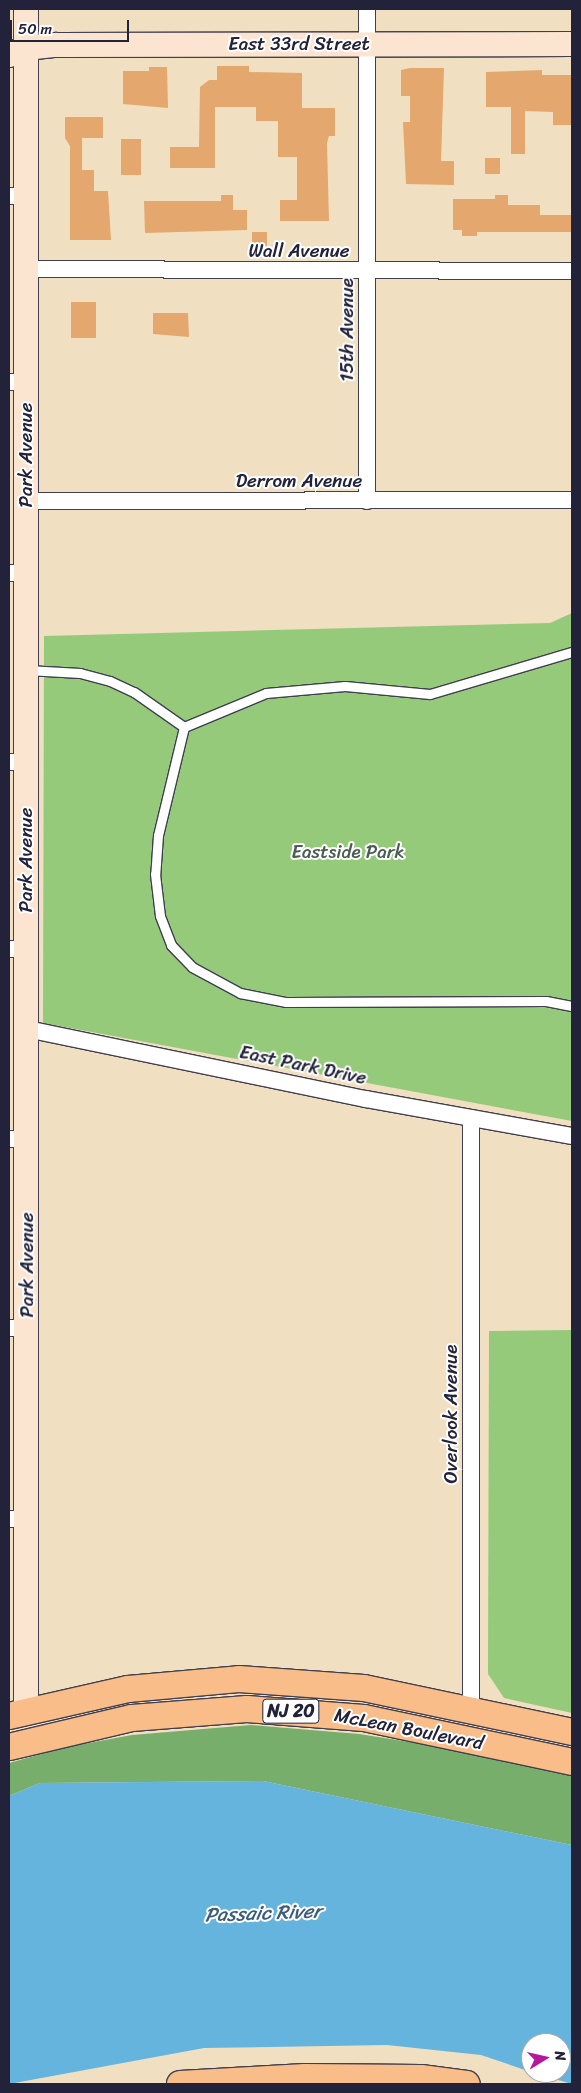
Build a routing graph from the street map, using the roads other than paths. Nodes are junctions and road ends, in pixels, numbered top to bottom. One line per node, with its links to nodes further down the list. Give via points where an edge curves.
1 (26, 9): 5 (street, Park Avenue)
2 (367, 9): 3 (street, 15th Avenue)
3 (367, 43): 4 (street, East 33rd Street); 5 (street, East 33rd Street, via 56,45); 9 (street, 15th Avenue)
4 (572, 44)
5 (17, 52): 6 (street, Park Avenue)
6 (17, 196): 7 (street, Park Avenue)
7 (26, 269): 9 (street, Wall Avenue); 10 (street, Park Avenue)
8 (572, 270): 9 (street, Wall Avenue)
9 (367, 271): 13 (street, 15th Avenue)
10 (17, 382): 12 (street, Park Avenue)
11 (572, 500): 13 (street, Derrom Avenue)
12 (26, 501): 13 (street, Derrom Avenue); 14 (street, Park Avenue)
13 (367, 501)
14 (17, 573): 16 (street, Park Avenue)
15 (572, 652): 17 (lane, via 430,694 346,686 266,693)
16 (26, 670): 17 (lane, via 72,672 110,681 134,692); 18 (street, Park Avenue)
17 (184, 727): 20 (lane, via 158,835 155,874 160,916 171,945 192,967 240,993 286,1002 546,1000)
18 (18, 762): 19 (street, Park Avenue)
19 (18, 949): 21 (street, Park Avenue)
20 (572, 1006)
21 (27, 1029): 22 (street, East Park Drive); 24 (street, Park Avenue)
22 (471, 1118): 23 (street, East Park Drive); 27 (street, Overlook Avenue)
23 (572, 1136)
24 (18, 1139): 25 (street, Park Avenue)
25 (18, 1328): 26 (street, Park Avenue)
26 (18, 1519): 28 (street, Park Avenue)
27 (471, 1710): 28 (main road, McLean Boulevard / NJ 20, via 364,1688 239,1679 128,1689); 29 (main road, McLean Boulevard / NJ 20)
28 (18, 1714)
29 (572, 1732)
30 (9, 1747): 31 (main road, McLean Boulevard / NJ 20, via 132,1718 257,1710 364,1718)
31 (572, 1762)
32 (180, 2084): 33 (main road, via 305,2077 421,2078)
33 (467, 2084)

